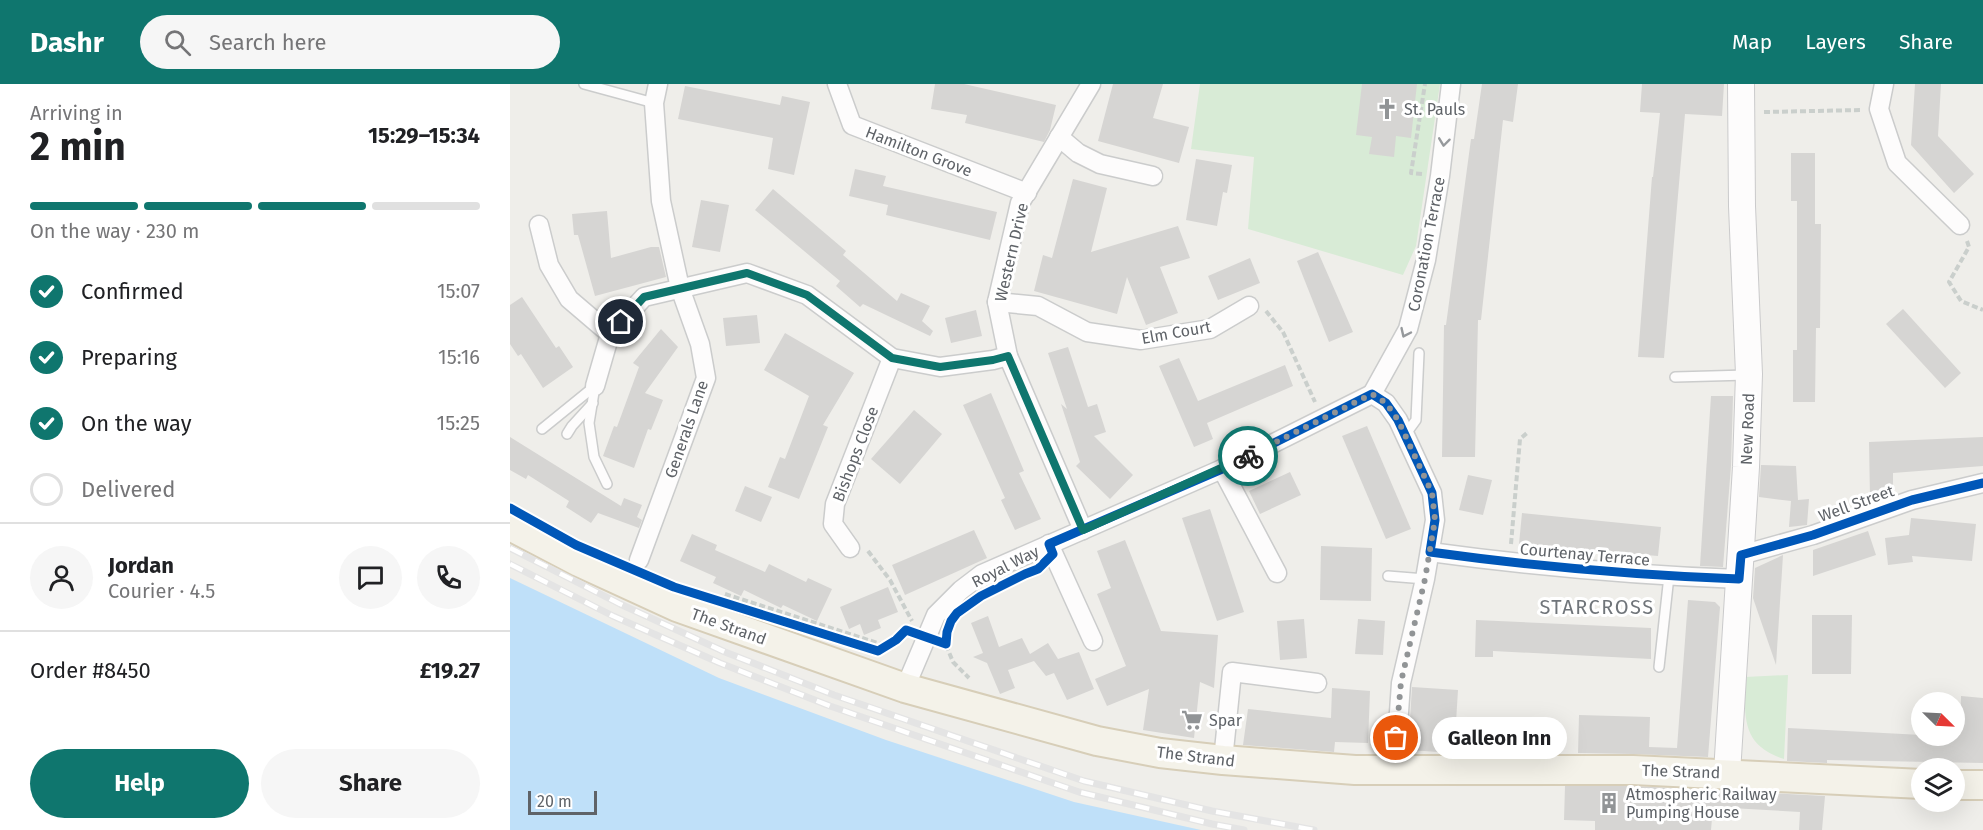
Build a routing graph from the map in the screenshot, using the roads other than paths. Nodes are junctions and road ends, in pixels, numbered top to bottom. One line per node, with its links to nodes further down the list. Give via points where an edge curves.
1 (584, 84): 8 (lane)
2 (658, 84): 8 (street, Generals Lane)
3 (837, 84): 11 (street, Hamilton Grove, via 852,125)
4 (1092, 84): 9 (street, Western Drive)
5 (1451, 84): 24 (street, Coronation Terrace, one-way to 24, via 1426,261 1408,329)
6 (1741, 84): 21 (street, New Road)
7 (1884, 84): 13 (street, via 1879,109 1898,163)
8 (654, 103): 14 (street, Generals Lane, via 661,201)
9 (1059, 137): 10 (street, via 1100,164); 11 (street, Western Drive)
10 (1153, 176)
11 (1027, 193): 15 (street, Western Drive, via 1020,203)
12 (539, 225): 17 (street, via 549,265 568,299)
13 (1960, 225)
14 (680, 288): 17 (street, via 644,297); 20 (street, via 747,273 807,295); 36 (street, Generals Lane, via 700,344 706,378)
15 (997, 302): 16 (street, Elm Court, via 1038,306 1087,332 1141,340 1210,329); 19 (street, Western Drive)
16 (1249, 306)
17 (610, 334): 23 (street)
18 (1419, 353): 27 (lane, via 1416,420)
19 (1008, 356): 20 (street, via 940,367); 32 (street, Western Drive)
20 (892, 358): 34 (street, Bishops Close, via 835,504 833,524)
21 (1749, 374): 22 (lane); 37 (street, New Road)
22 (1675, 377)
23 (594, 394): 25 (lane); 26 (lane); 30 (lane, via 590,423 594,457)
24 (1372, 394): 27 (street, via 1386,403); 28 (street, Royal Way)
25 (542, 429)
26 (567, 434)
27 (1405, 435): 35 (street, via 1432,493 1435,520)
28 (1222, 469): 32 (street, Royal Way); 38 (street)
29 (1983, 483): 37 (street, Well Street, via 1912,500 1813,535)
30 (607, 484)
31 (510, 526): 45 (main road, The Strand, via 677,607)
32 (1083, 530): 33 (street, Royal Way)
33 (1049, 544): 42 (street); 45 (street, Royal Way, via 982,574 961,590 936,615)
34 (850, 548)
35 (1430, 552): 40 (street, Courtenay Terrace); 41 (street)
36 (639, 560)
37 (1740, 567): 40 (street, Courtenay Terrace); 48 (street, New Road)
38 (1277, 573)
39 (1388, 576): 41 (lane)
40 (1669, 576): 43 (lane)
41 (1425, 579): 47 (street, via 1401,682)
42 (1093, 641)
43 (1659, 667)
44 (1317, 682): 46 (street, via 1232,672)
45 (905, 688): 46 (main road, The Strand, via 1097,741)
46 (1223, 760): 47 (main road, The Strand)
47 (1395, 771): 48 (main road, The Strand, via 1574,769)
48 (1727, 773): 49 (main road, The Strand)
49 (1911, 783)
50 (1965, 785): 51 (main road)
51 (1983, 785)

